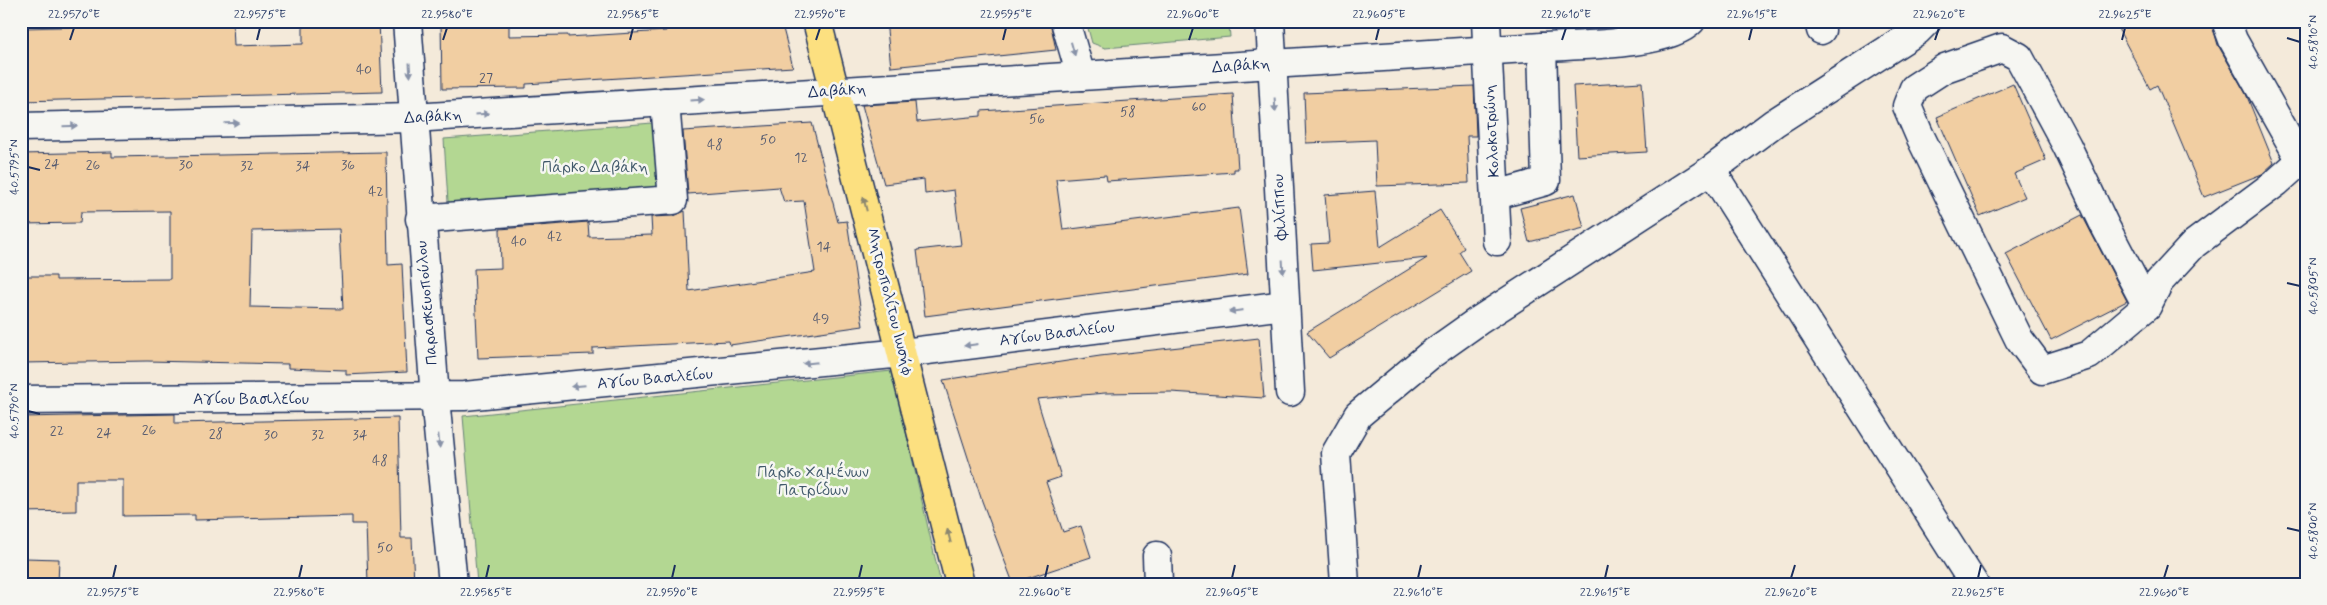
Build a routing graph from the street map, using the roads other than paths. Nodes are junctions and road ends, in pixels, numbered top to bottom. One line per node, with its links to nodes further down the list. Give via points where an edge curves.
1 (407, 21): 15 (street, Παρασκευοπούλου, one-way to 15)
2 (817, 21): 13 (main road, Μητροπολίτου Ιωσήφ)
3 (1065, 21): 12 (street, one-way to 12)
4 (1270, 21): 11 (street, Φιλίππου)
5 (1486, 21): 10 (street, Κολοκοτρώνη)
6 (1691, 21): 9 (street, Δαβάκη, via 1675,32 1652,39)
7 (1927, 21): 18 (street, via 1917,31 1774,123)
8 (2226, 21): 17 (street, via 2233,40)
9 (1542, 47): 10 (street, Δαβάκη); 19 (street, via 1546,181)
10 (1487, 50): 11 (street, Δαβάκη); 19 (street, Κολοκοτρώνη)
11 (1272, 64): 12 (street, Δαβάκη); 22 (street, Φιλίππου, one-way to 22)
12 (1081, 76): 13 (street, Δαβάκη)
13 (836, 92): 14 (street, Δαβάκη, one-way to 13); 24 (main road, Μητροπολίτου Ιωσήφ, one-way to 13)
14 (665, 102): 15 (street, Δαβάκη, one-way to 14); 20 (street, via 672,200)
15 (413, 118): 16 (street, Δαβάκη, one-way to 15); 20 (street, Παρασκευοπούλου)
16 (21, 127)
17 (2303, 158): 23 (street, via 2277,182 2194,244 2158,282)
18 (1711, 170): 32 (street, via 1478,321 1430,355 1358,415 1336,453); 33 (street)
19 (1496, 196): 21 (street, Κολοκοτρώνη)
20 (420, 218): 26 (street, Παρασκευοπούλου)
21 (1497, 241)
22 (1285, 305): 24 (street, Αγίου Βασιλείου, one-way to 24); 25 (street, Φιλίππου)
23 (2147, 306): 23 (street, via 2089,355 2042,370 2019,339 1922,142 1907,106 1914,88 1945,68 2002,48 2019,57)
24 (903, 353): 26 (street, Αγίου Βασιλείου, one-way to 26, via 680,377); 30 (main road, Μητροπολίτου Ιωσήφ, one-way to 24)
25 (1290, 392)
26 (435, 398): 27 (street, Αγίου Βασιλείου); 29 (street, Παρασκευοπούλου, one-way to 29)
27 (21, 400)
28 (1157, 556): 31 (street)
29 (454, 584)
30 (960, 584)
31 (1158, 584)
32 (1345, 584)
33 (1974, 584)

